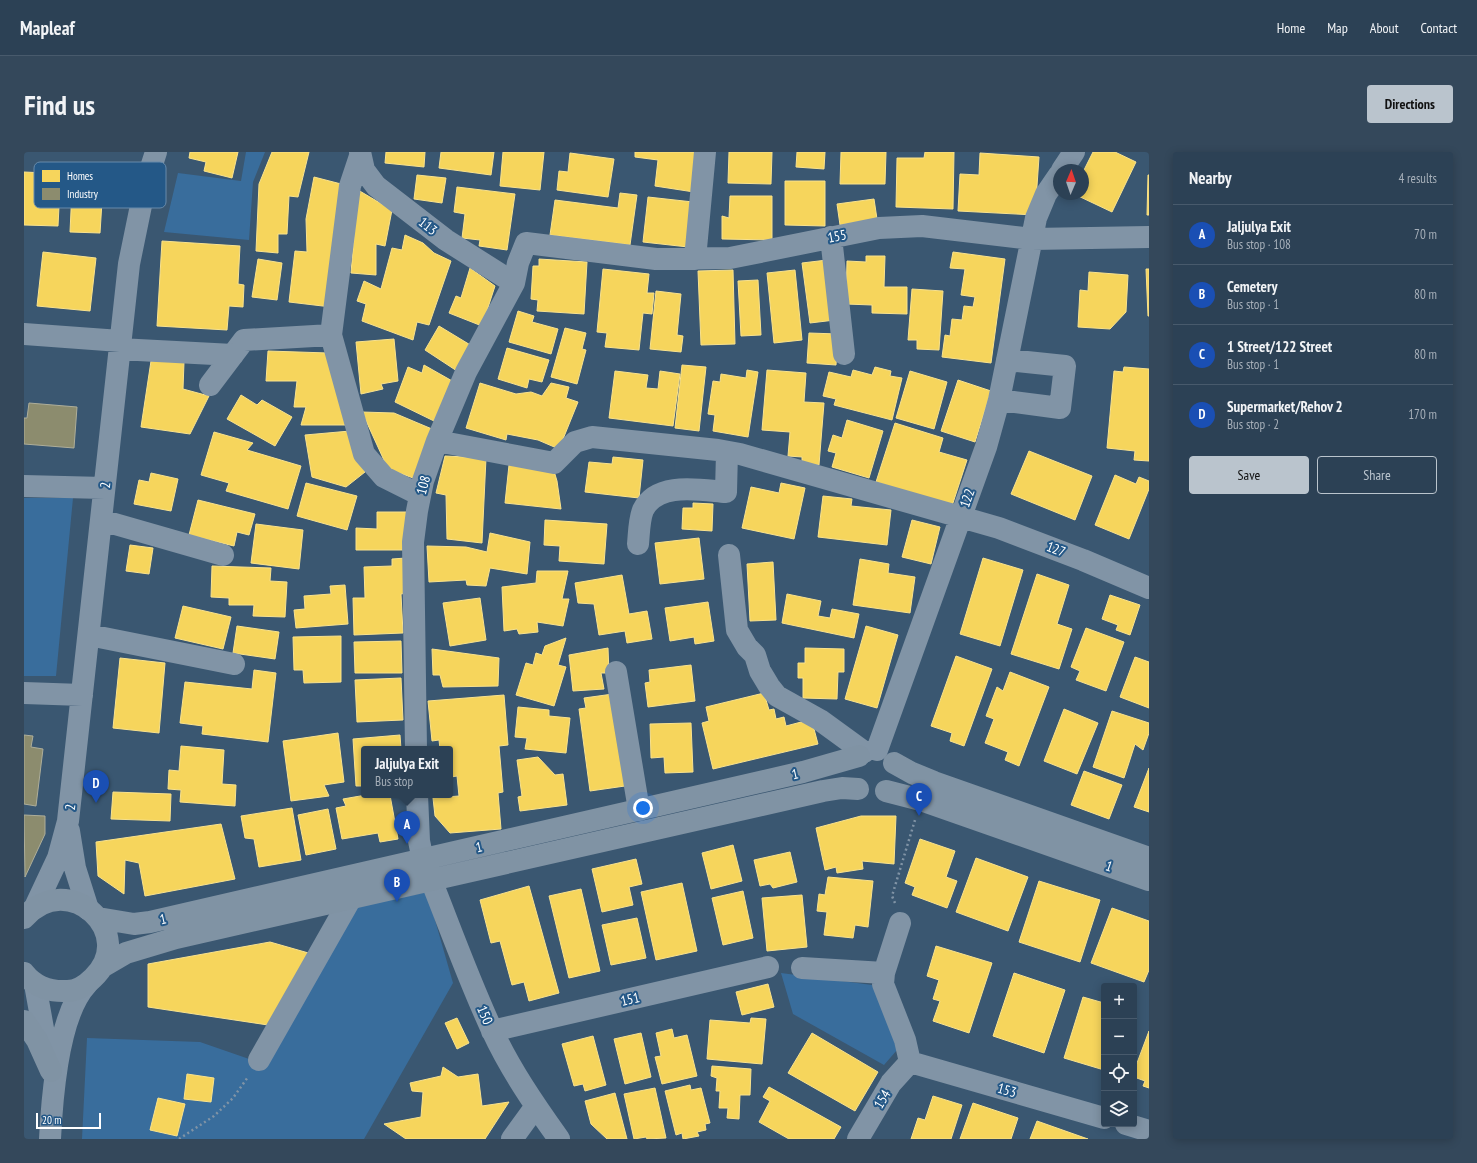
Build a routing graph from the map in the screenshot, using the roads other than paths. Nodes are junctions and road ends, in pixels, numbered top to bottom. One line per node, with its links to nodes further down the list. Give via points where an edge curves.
1 (156, 152): 5 (street, 2)
2 (705, 152): 13 (street)
3 (1074, 152): 6 (street)
4 (360, 154): 14 (street, 113, via 364,170 376,186 446,240); 16 (street, via 350,186)
5 (153, 162)
6 (1066, 164)
7 (1053, 184): 11 (street, 122, via 1036,218)
8 (140, 208): 17 (street, 2, via 129,264)
9 (831, 237): 11 (street, 155, via 880,228 922,226); 13 (street, 155, via 730,258); 18 (street)
10 (1149, 237): 11 (street, 155)
11 (1032, 239): 20 (street, 122)
12 (526, 242): 13 (street, 155, via 656,259); 14 (street, 108)
13 (695, 259)
14 (514, 283): 23 (street, 108, via 466,372)
15 (24, 334): 17 (street)
16 (331, 335): 19 (street, via 244,340); 27 (street, via 364,454 384,477)
17 (120, 345): 19 (street); 26 (street, 2)
18 (844, 354)
19 (233, 355): 21 (street)
20 (1007, 360): 22 (street, 122); 22 (street, via 1065,366 1060,408)
21 (210, 385)
22 (999, 400): 28 (street, 122, via 986,447)
23 (437, 441): 24 (street, 127, via 554,463 575,442 592,437); 27 (street, 108)
24 (727, 452): 28 (street, 127); 30 (street, via 726,492 680,489 662,494 643,510)
25 (24, 486): 26 (street)
26 (104, 488): 29 (street, 2)
27 (420, 495): 39 (street, 108, via 413,542)
28 (960, 517): 33 (street, 127, via 1027,538); 40 (street, 122)
29 (101, 520): 32 (street); 34 (street, 2)
30 (638, 544)
31 (729, 555): 40 (street, via 737,630 755,655 768,686 777,696 820,720)
32 (223, 556)
33 (1149, 588)
34 (89, 635): 35 (street); 38 (street, 2)
35 (234, 664)
36 (616, 672): 44 (street)
37 (24, 693): 38 (street)
38 (82, 695): 45 (street, 2)
39 (416, 746)
40 (873, 755): 41 (main road, via 852,766 852,778); 42 (main road, via 896,775); 44 (main road, 1); 46 (main road, 1, via 934,782)
41 (858, 789): 42 (main road, via 871,795); 48 (main road, 1, via 823,791)
42 (886, 791): 49 (main road, 1, via 920,800)
43 (417, 798): 47 (street, via 418,841)
44 (639, 810): 47 (main road, 1)
45 (68, 821): 51 (street, 2, via 58,858); 52 (street, 2, via 75,868)
46 (1149, 858)
47 (423, 860): 48 (street); 52 (main road, 1, via 150,922 134,924)
48 (431, 880): 50 (main road, 1); 61 (street, 150)
49 (1149, 880)
50 (351, 898): 54 (main road, 1, via 143,946); 62 (street)
51 (30, 912): 52 (main road, 1, via 53,900 68,900 82,904)
52 (93, 914): 54 (main road, via 103,926 107,938 108,950)
53 (900, 923): 57 (street)
54 (102, 967): 59 (main road)
55 (768, 967): 61 (street, 151)
56 (802, 968): 57 (street)
57 (884, 973): 63 (street, via 883,984 905,1040)
58 (28, 979): 59 (main road, via 56,992 72,991); 64 (street, via 46,1036)
59 (87, 984): 64 (street, via 79,993 71,1011)
60 (24, 1021): 64 (main road, via 36,1040)
61 (492, 1031): 65 (street, 150, via 516,1076)
62 (259, 1060)
63 (910, 1062): 66 (street, 153); 70 (street, 154, via 891,1083)
64 (52, 1080): 67 (street)
65 (536, 1106): 68 (street); 69 (street, 150)
66 (1101, 1117)
67 (50, 1139)
68 (512, 1139)
69 (559, 1139)
70 (858, 1139)

